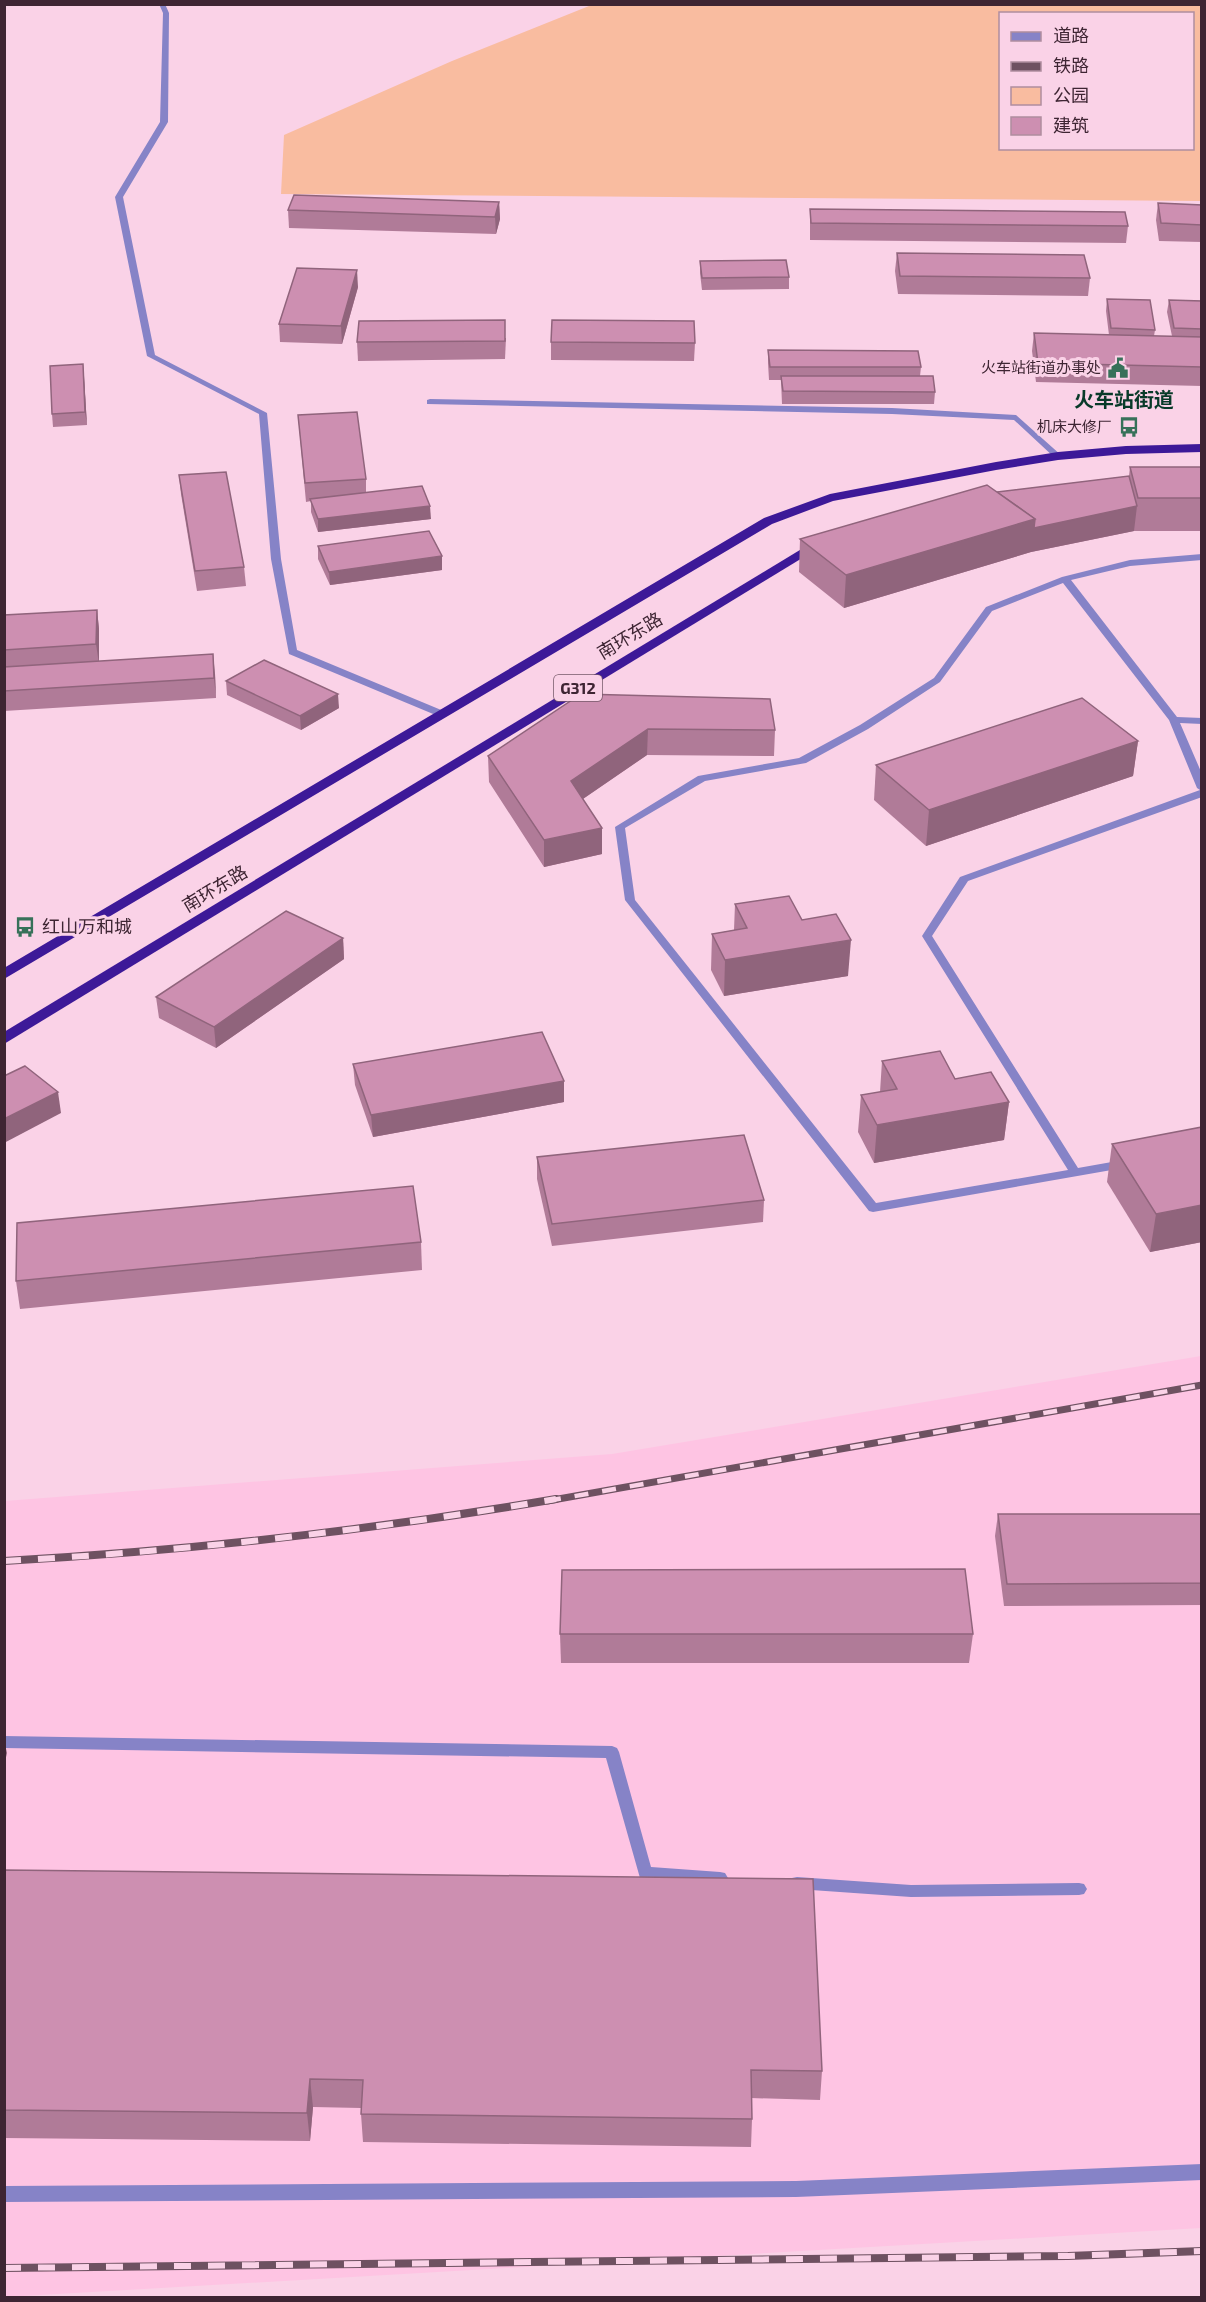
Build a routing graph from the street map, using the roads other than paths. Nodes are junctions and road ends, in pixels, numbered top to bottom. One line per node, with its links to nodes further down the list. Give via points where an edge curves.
1 (162, 4): 8 (street, via 166,13 164,122 119,197 151,356 263,413 276,559 292,652)
2 (430, 402): 4 (street, via 892,411 1016,418)
3 (1202, 448): 4 (highway, 南环东路 / G312)
4 (1058, 456): 8 (highway, 南环东路 / G312, via 830,498 768,521)
5 (835, 537): 14 (highway, 南环东路 / G312, via 814,544)
6 (1202, 557): 7 (street, via 1130,563)
7 (1065, 579): 9 (street); 16 (street, via 989,609 937,680 864,727 802,761 702,778 620,827 630,900 873,1208)
8 (442, 714): 13 (highway, 南环东路 / G312)
9 (1174, 720): 10 (street); 11 (street)
10 (1202, 721)
11 (1202, 788)
12 (1202, 793): 16 (street, via 964,879 927,936)
13 (4, 975)
14 (4, 1039)
15 (1132, 1162): 16 (street)
16 (1075, 1172)
17 (4, 1742): 18 (street, via 612,1752 645,1874)
18 (738, 1880)
19 (784, 1883): 20 (street, via 911,1891)
20 (1079, 1889)
21 (1202, 2172): 22 (street, via 796,2189)
22 (4, 2194)

